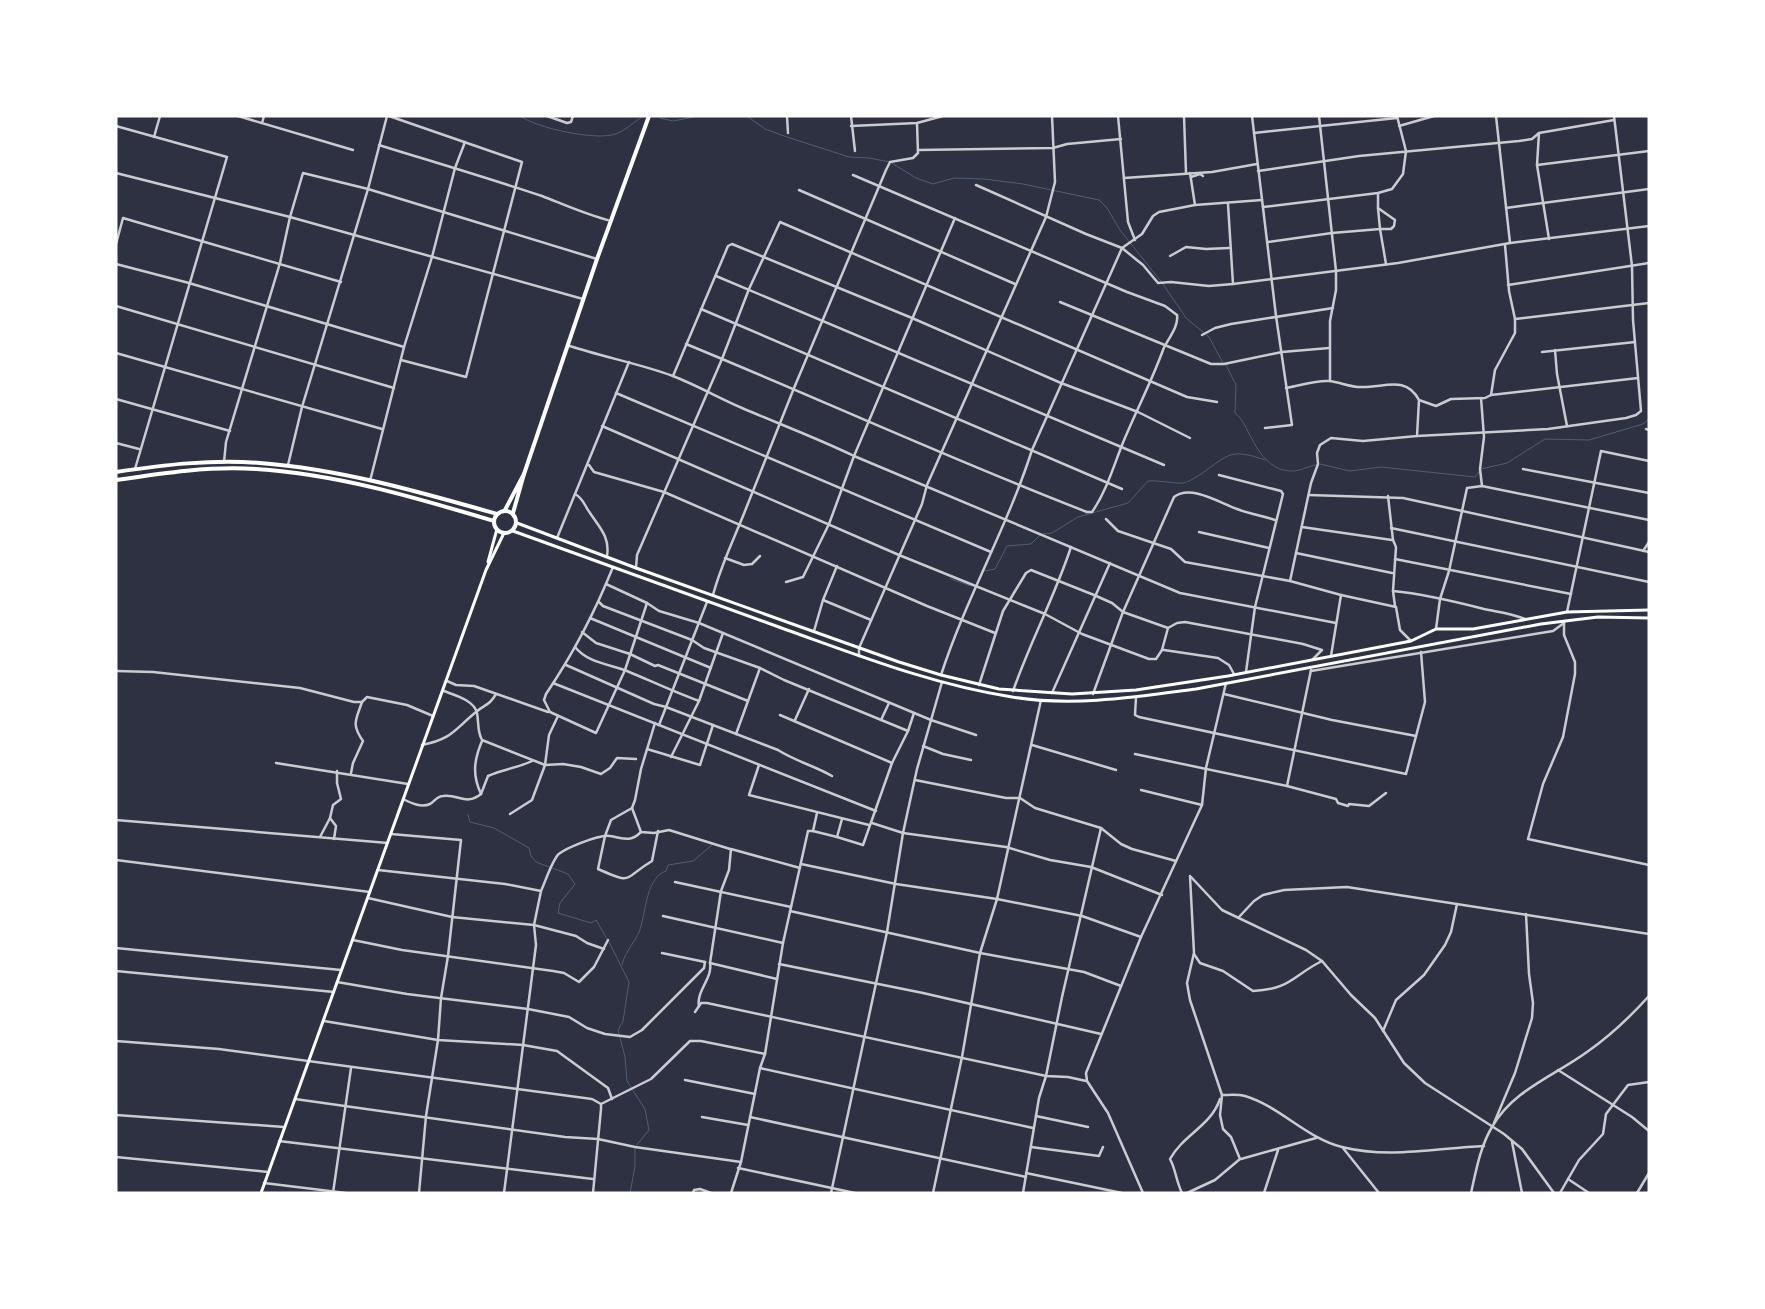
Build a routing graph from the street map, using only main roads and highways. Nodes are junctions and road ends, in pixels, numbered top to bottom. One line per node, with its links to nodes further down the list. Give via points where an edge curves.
1 (649, 116): 3 (main road)
2 (116, 472): 7 (main road, via 224,462 288,465 370,480)
3 (524, 474): 5 (main road); 6 (main road)
4 (116, 480): 8 (main road, via 200,469 283,471 336,480)
5 (505, 510): 6 (main road); 7 (main road)
6 (513, 513): 9 (main road)
7 (497, 514): 8 (main road)
8 (494, 521): 10 (main road)
9 (517, 523): 11 (main road); 14 (main road, via 860,648 941,675 1013,691 1093,694 1122,691 1411,641 1436,629 1474,629 1567,612)
10 (497, 529): 12 (main road); 13 (main road)
11 (512, 530): 12 (main road); 15 (main road, via 859,656 942,682 1012,697 1061,702 1136,697 1226,683 1541,624 1598,617)
12 (504, 533): 13 (main road)
13 (486, 570): 16 (main road)
14 (1649, 610)
15 (1649, 618)
16 (261, 1193)

